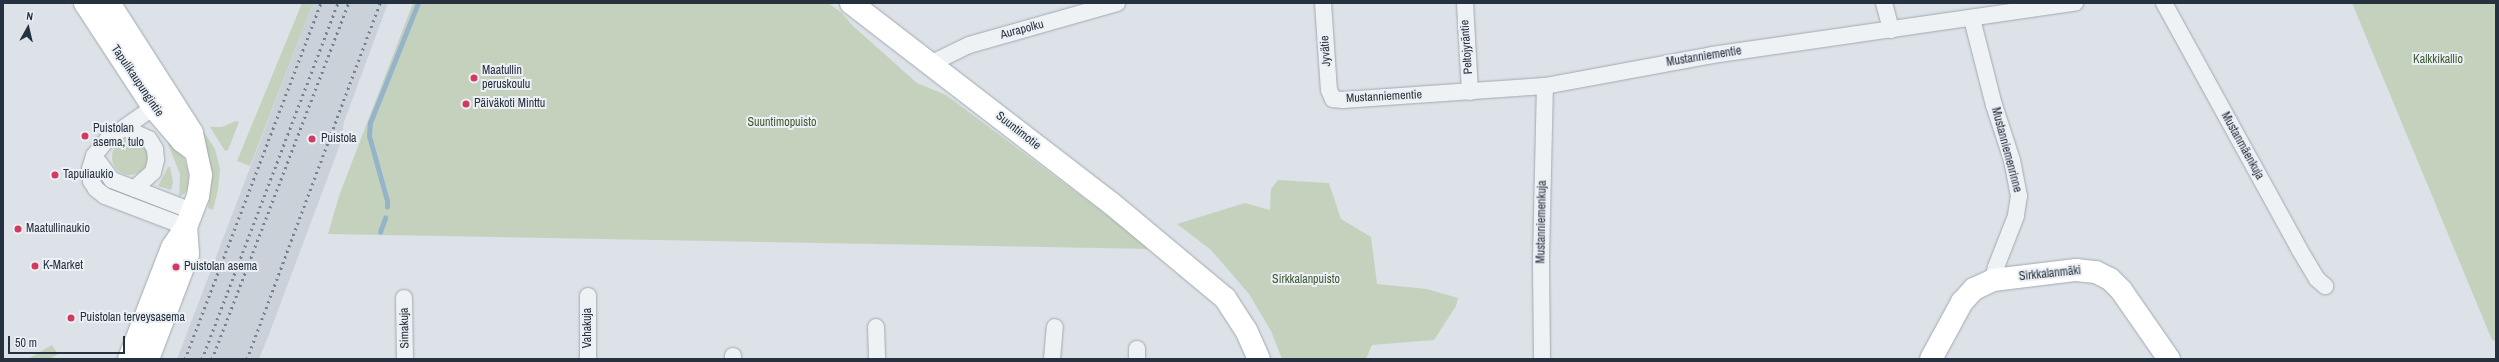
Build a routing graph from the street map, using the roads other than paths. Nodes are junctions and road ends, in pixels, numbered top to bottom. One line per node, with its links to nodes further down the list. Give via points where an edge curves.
1 (85, 3): 16 (main road, Tapulikaupungintie)
2 (109, 3): 16 (main road, Tapulikaupungintie)
3 (851, 3): 12 (main road, Suuntimotie)
4 (1117, 3): 12 (street, Aurapolku, via 969,44)
5 (1323, 3): 15 (street, Jyvätie, via 1329,90)
6 (1465, 3): 14 (street, Peltojyräntie)
7 (1884, 3): 11 (street)
8 (2075, 3): 10 (street, Mustanniementie)
9 (2164, 3): 23 (street, Mustanmäenkuja, via 2317,279)
10 (1972, 19): 11 (street, Mustanniementie); 22 (street, Mustanniemenrinne, via 1994,105 2012,160 2019,196 2016,216)
11 (1892, 30): 13 (street, Mustanniementie, via 1712,55)
12 (930, 64): 21 (main road, Suuntimotie)
13 (1545, 86): 14 (street, Mustanniementie); 36 (street, Mustanniemenkuja, via 1541,259)
14 (1470, 92): 15 (street, Mustanniementie)
15 (1333, 99)
16 (161, 102): 17 (street); 20 (main road, Tapulikaupungintie, via 192,133 197,152 201,179)
17 (125, 128): 18 (street, via 108,140); 19 (street, via 149,139 155,149 153,172)
18 (94, 156): 19 (street, via 112,180); 20 (street, via 90,169 91,181 105,196)
19 (134, 189): 20 (street)
20 (189, 219): 28 (main road, Tapulikaupungintie, via 172,248); 29 (main road, Tapulikaupungintie, via 188,254)
21 (1183, 261): 34 (main road, Suuntimotie, via 1235,337); 35 (main road, Suuntimotie, via 1225,298 1246,330)
22 (1993, 280): 37 (main road, Sirkkalanmäki, via 1967,294); 38 (main road, Sirkkalanmäki, via 2076,270 2102,274 2121,290)
23 (2325, 286)
24 (588, 296): 31 (street, Vahakuja)
25 (404, 298): 30 (street, Simakuja)
26 (876, 327): 32 (street)
27 (1055, 327): 33 (street)
28 (129, 359)
29 (148, 359)
30 (405, 359)
31 (588, 359)
32 (877, 359)
33 (1052, 359)
34 (1244, 359)
35 (1260, 359)
36 (1542, 359)
37 (1931, 359)
38 (2169, 359)

